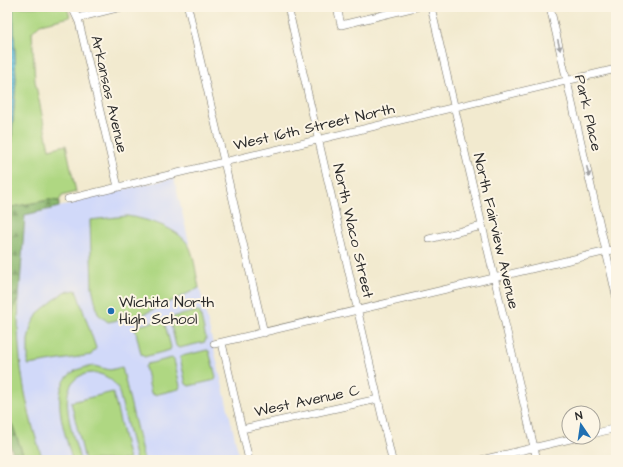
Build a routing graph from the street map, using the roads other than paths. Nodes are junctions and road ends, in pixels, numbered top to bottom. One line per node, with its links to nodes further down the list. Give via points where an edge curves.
1 (72, 7): 9 (street, Arkansas Avenue)
2 (121, 7): 9 (street)
3 (188, 7): 14 (street)
4 (288, 7): 13 (street, North Waco Street)
5 (337, 7): 6 (street, via 341,25)
6 (416, 7)
7 (431, 7): 12 (street, North Fairview Avenue)
8 (550, 7): 11 (street, Park Place, one-way to 11)
9 (77, 18): 15 (street, Arkansas Avenue)
10 (616, 69): 11 (street, West 16th Street North)
11 (567, 80): 12 (street, West 16th Street North); 20 (street, Park Place, one-way to 20)
12 (454, 107): 13 (street, West 16th Street North); 17 (street, North Fairview Avenue)
13 (319, 140): 14 (street, West 16th Street North); 23 (street, North Waco Street)
14 (224, 162): 15 (street, West 16th Street North); 24 (street)
15 (118, 187): 16 (street, West 16th Street North)
16 (68, 199)
17 (482, 226): 18 (street); 21 (street, North Fairview Avenue)
18 (429, 239)
19 (616, 248): 20 (street)
20 (606, 251): 21 (street); 22 (street, Park Place)
21 (494, 277): 23 (street); 30 (street, North Fairview Avenue)
22 (616, 295)
23 (358, 310): 24 (street); 25 (street, North Waco Street)
24 (264, 333): 27 (street, via 218,343)
25 (378, 399): 27 (street, West Avenue C); 32 (street, North Waco Street)
26 (616, 428): 28 (street)
27 (242, 429): 31 (street)
28 (601, 432)
29 (561, 441): 30 (street)
30 (534, 448): 33 (street); 34 (street, North Fairview Avenue)
31 (249, 460)
32 (392, 460)
33 (481, 460)
34 (537, 460)

